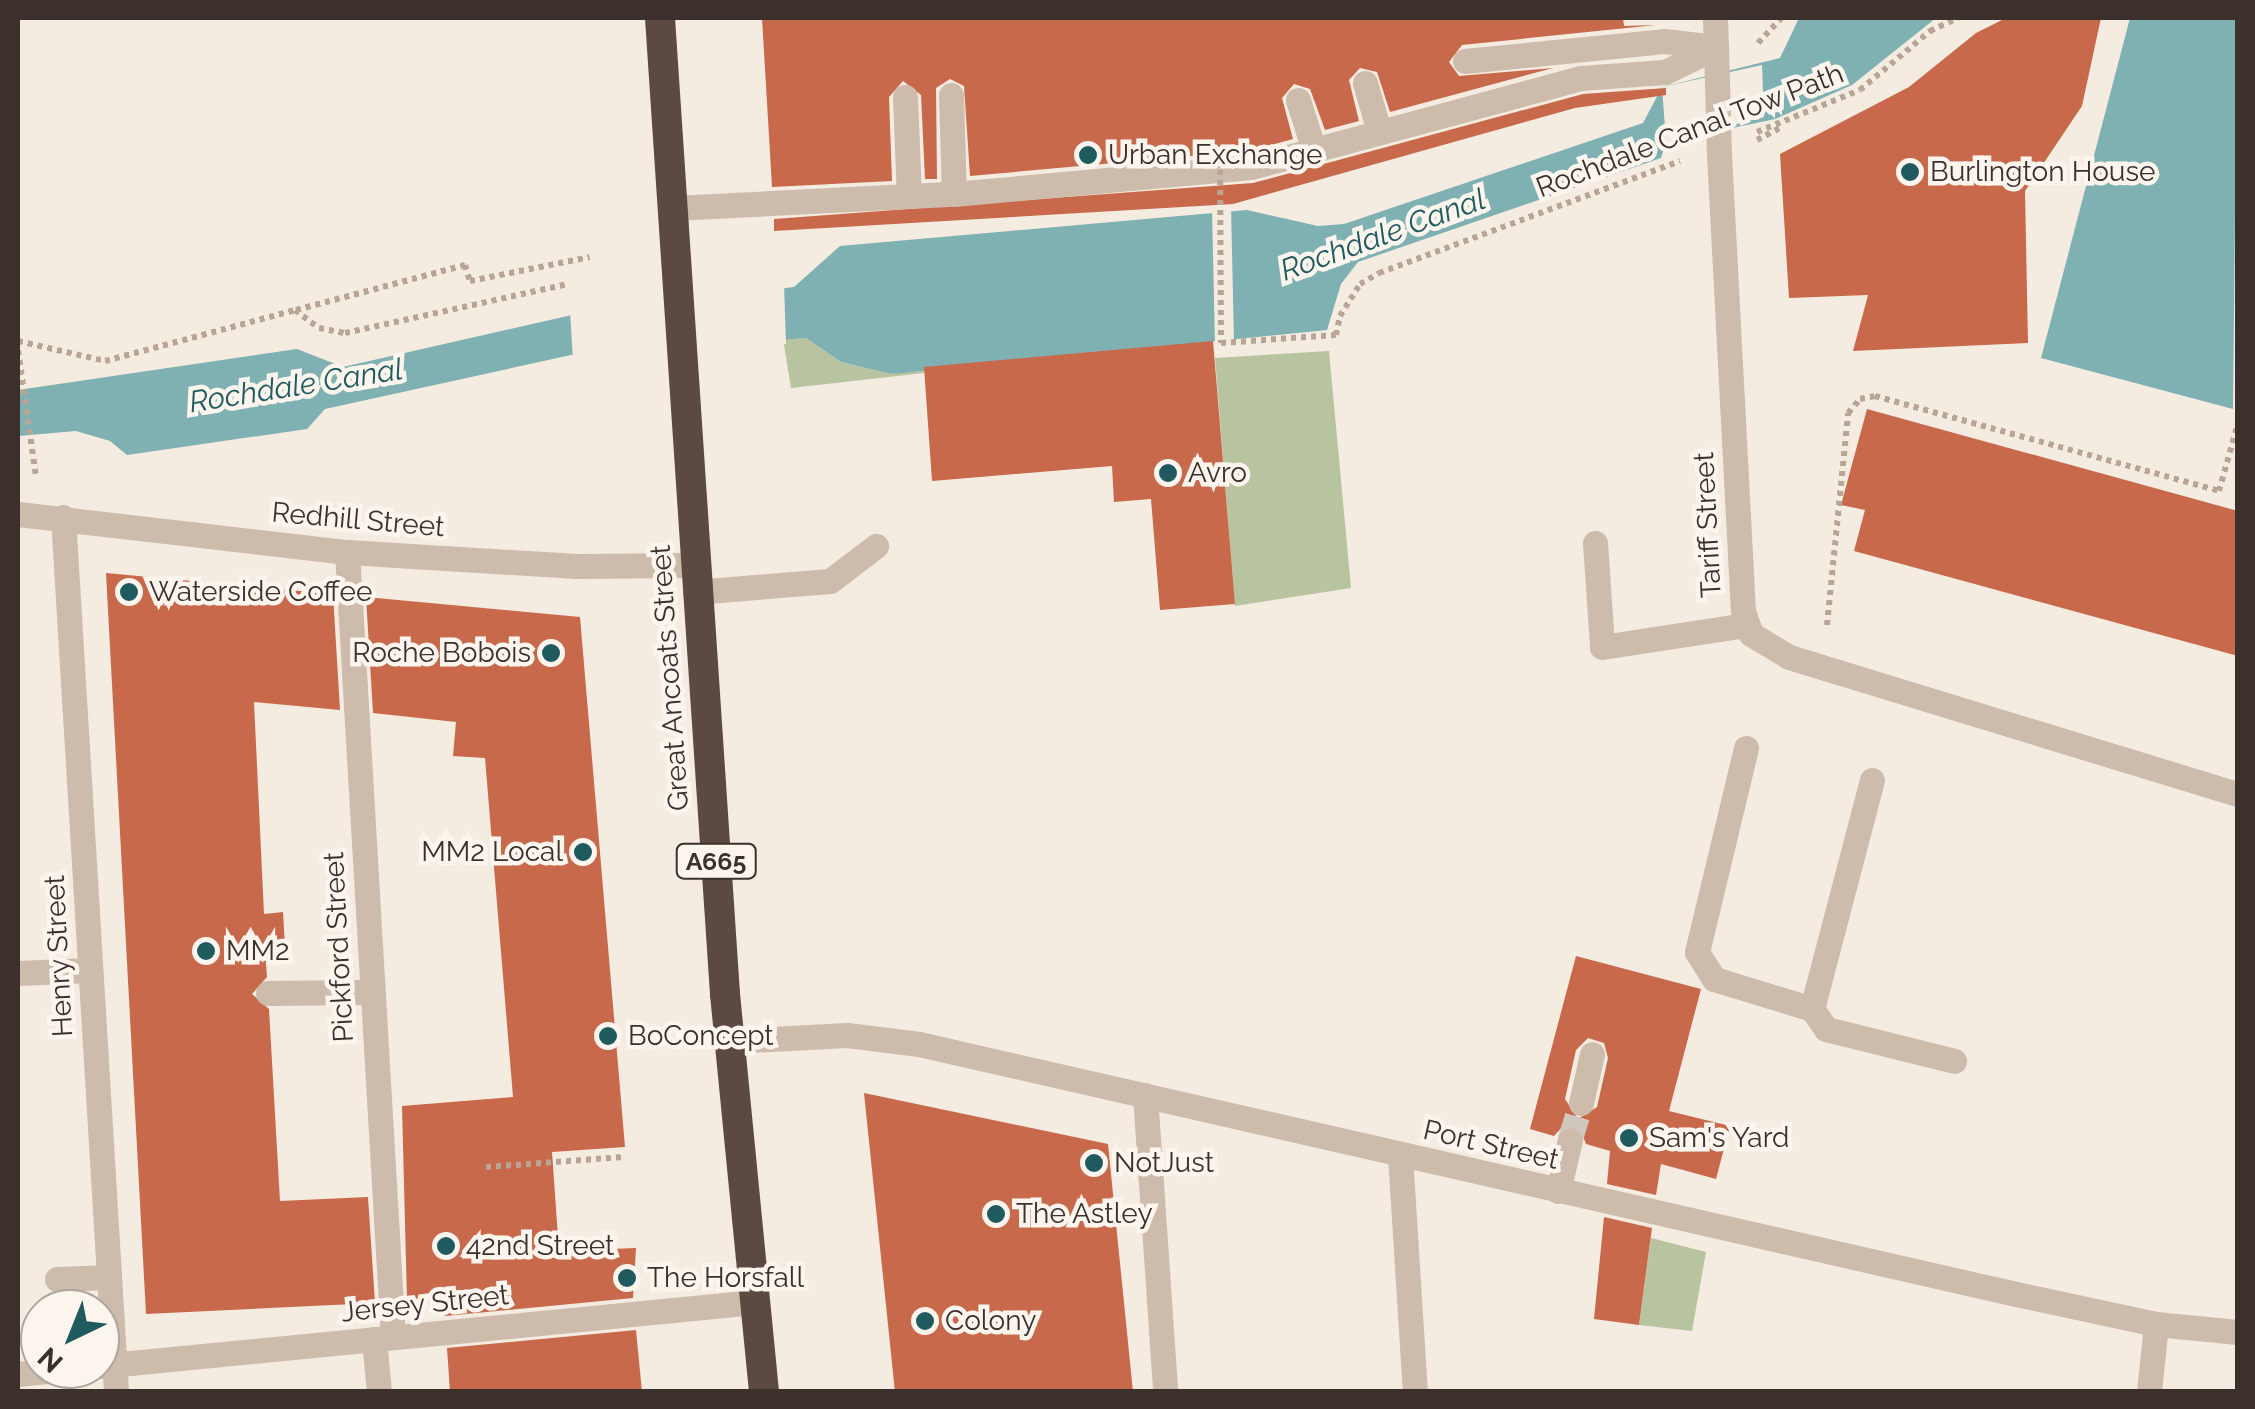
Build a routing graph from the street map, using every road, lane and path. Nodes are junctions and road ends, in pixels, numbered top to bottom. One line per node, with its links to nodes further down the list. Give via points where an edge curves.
1 (660, 18): 17 (highway, Great Ancoats Street / A665)
2 (1715, 18): 4 (street, Tariff Street)
3 (1958, 18): 11 (path, Rochdale Canal Tow Path, via 1930,31 1860,90)
4 (1716, 47): 5 (street, via 1664,41); 10 (street, via 1665,72 1580,78); 11 (street, Tariff Street, bridge)
5 (1465, 61)
6 (1364, 83): 10 (street)
7 (951, 95): 15 (street)
8 (905, 97): 16 (street)
9 (1298, 100): 13 (street)
10 (1379, 131): 13 (street)
11 (1730, 146): 31 (street, Tariff Street)
12 (1220, 150): 14 (path, Rochdale Canal Tow Path, bridge, via 1221,343 1336,335 1360,284 1379,273)
13 (1314, 150): 15 (street, via 1251,168)
14 (1690, 158)
15 (954, 194): 16 (street)
16 (910, 195): 17 (street)
17 (674, 208): 30 (highway, Great Ancoats Street / A665)
18 (590, 258): 20 (path, via 470,281 465,265)
19 (568, 284): 20 (path, via 346,333 320,328)
20 (295, 310): 21 (path, via 105,360)
21 (18, 341)
22 (18, 350): 24 (path)
23 (2238, 423): 32 (path, via 2219,490 1875,396 1860,399 1848,413)
24 (36, 466)
25 (18, 514): 26 (street, Redhill Street)
26 (63, 517): 29 (street, Redhill Street); 36 (street, Henry Street)
27 (1595, 544): 31 (street, via 1602,648)
28 (876, 546): 30 (street, Redhill Street, via 830,582)
29 (347, 552): 30 (street, Redhill Street); 38 (street, Pickford Street)
30 (695, 578): 41 (highway, Great Ancoats Street / A665)
31 (1746, 625): 32 (street, Tariff Street, via 1771,650)
32 (1822, 667): 35 (street, Tariff Street)
33 (1746, 748): 40 (street, via 1697,952 1714,979)
34 (1872, 780): 40 (street)
35 (2238, 794)
36 (89, 970): 37 (street); 51 (street, Henry Street)
37 (18, 973)
38 (370, 992): 39 (street); 57 (street, Pickford Street)
39 (268, 993)
40 (1812, 1009): 43 (street, via 1826,1029)
41 (730, 1041): 44 (street, Port Street, via 847,1035 919,1044); 54 (highway, Great Ancoats Street / A665)
42 (1592, 1054): 45 (street)
43 (1954, 1062)
44 (1145, 1095): 47 (street, Port Street); 61 (street)
45 (1581, 1104)
46 (1570, 1140): 50 (street)
47 (1400, 1155): 50 (street, Port Street); 62 (street)
48 (623, 1157): 49 (path)
49 (486, 1166)
50 (1558, 1191): 55 (street, Port Street)
51 (108, 1277): 52 (street); 53 (street, Henry Street)
52 (57, 1280)
53 (108, 1289)
54 (755, 1302): 57 (street, Jersey Street); 60 (highway, Great Ancoats Street / A665)
55 (2156, 1324): 56 (street, Port Street); 63 (street)
56 (2238, 1332)
57 (384, 1338): 58 (street, Jersey Street); 59 (street, Pickford Street)
58 (120, 1364)
59 (379, 1392)
60 (764, 1392)
61 (1164, 1392)
62 (1415, 1392)
63 (2149, 1392)

